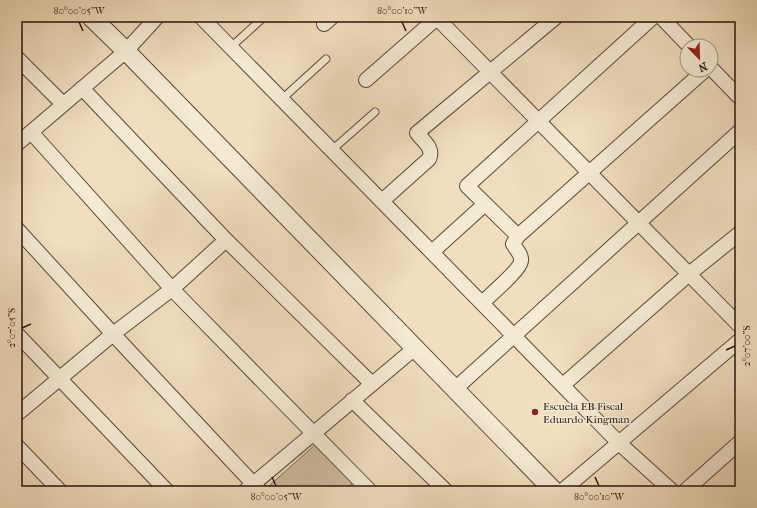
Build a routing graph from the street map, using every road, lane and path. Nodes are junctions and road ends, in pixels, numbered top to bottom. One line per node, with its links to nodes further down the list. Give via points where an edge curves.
1 (91, 17): 11 (street)
2 (157, 17): 11 (street)
3 (201, 17): 10 (street)
4 (264, 17): 10 (lane)
5 (437, 17): 14 (street); 17 (street)
6 (556, 17): 14 (street)
7 (652, 17): 23 (street)
8 (661, 17): 9 (street)
9 (681, 38)
10 (231, 47): 20 (street)
11 (126, 51): 18 (street); 45 (street)
12 (17, 58): 21 (street)
13 (326, 59): 20 (lane)
14 (491, 72): 23 (street); 29 (street, via 417,133 430,149 429,159)
15 (719, 76): 19 (street)
16 (696, 78): 28 (street)
17 (366, 80)
18 (82, 88): 21 (street); 35 (street)
19 (740, 98)
20 (282, 99): 27 (street)
21 (63, 104): 25 (street)
22 (375, 112): 27 (lane)
23 (539, 120): 28 (street); 30 (street, via 467,186)
24 (740, 131): 31 (street)
25 (31, 132): 26 (street); 38 (street)
26 (17, 144)
27 (332, 150): 29 (street)
28 (590, 172): 31 (street); 34 (street)
29 (382, 201): 36 (street)
30 (485, 204): 34 (street); 36 (street)
31 (639, 223): 37 (street); 43 (street)
32 (17, 230): 42 (street)
33 (740, 232): 37 (street)
34 (518, 236): 39 (street, via 513,244 521,261 518,269)
35 (226, 240): 38 (street); 47 (street)
36 (432, 252): 39 (street)
37 (689, 274): 40 (street); 48 (street)
38 (172, 289): 42 (street); 52 (street)
39 (482, 303): 43 (street)
40 (740, 326)
41 (17, 334): 46 (street)
42 (112, 334): 46 (street); 56 (street)
43 (514, 335): 48 (street); 49 (street)
44 (740, 340): 54 (street)
45 (415, 348): 47 (street); 49 (street)
46 (60, 378): 51 (street); 58 (street)
47 (372, 384): 50 (street)
48 (563, 385): 54 (street)
49 (455, 389): 61 (street)
50 (352, 400): 52 (street); 60 (street)
51 (17, 414)
52 (314, 433): 56 (street); 59 (street)
53 (740, 442): 64 (street)
54 (619, 443): 62 (street); 63 (street)
55 (17, 446): 57 (street)
56 (252, 489)
57 (60, 491)
58 (167, 491)
59 (370, 491)
60 (446, 491)
61 (554, 491)
62 (562, 491)
63 (672, 491)
64 (685, 491)

